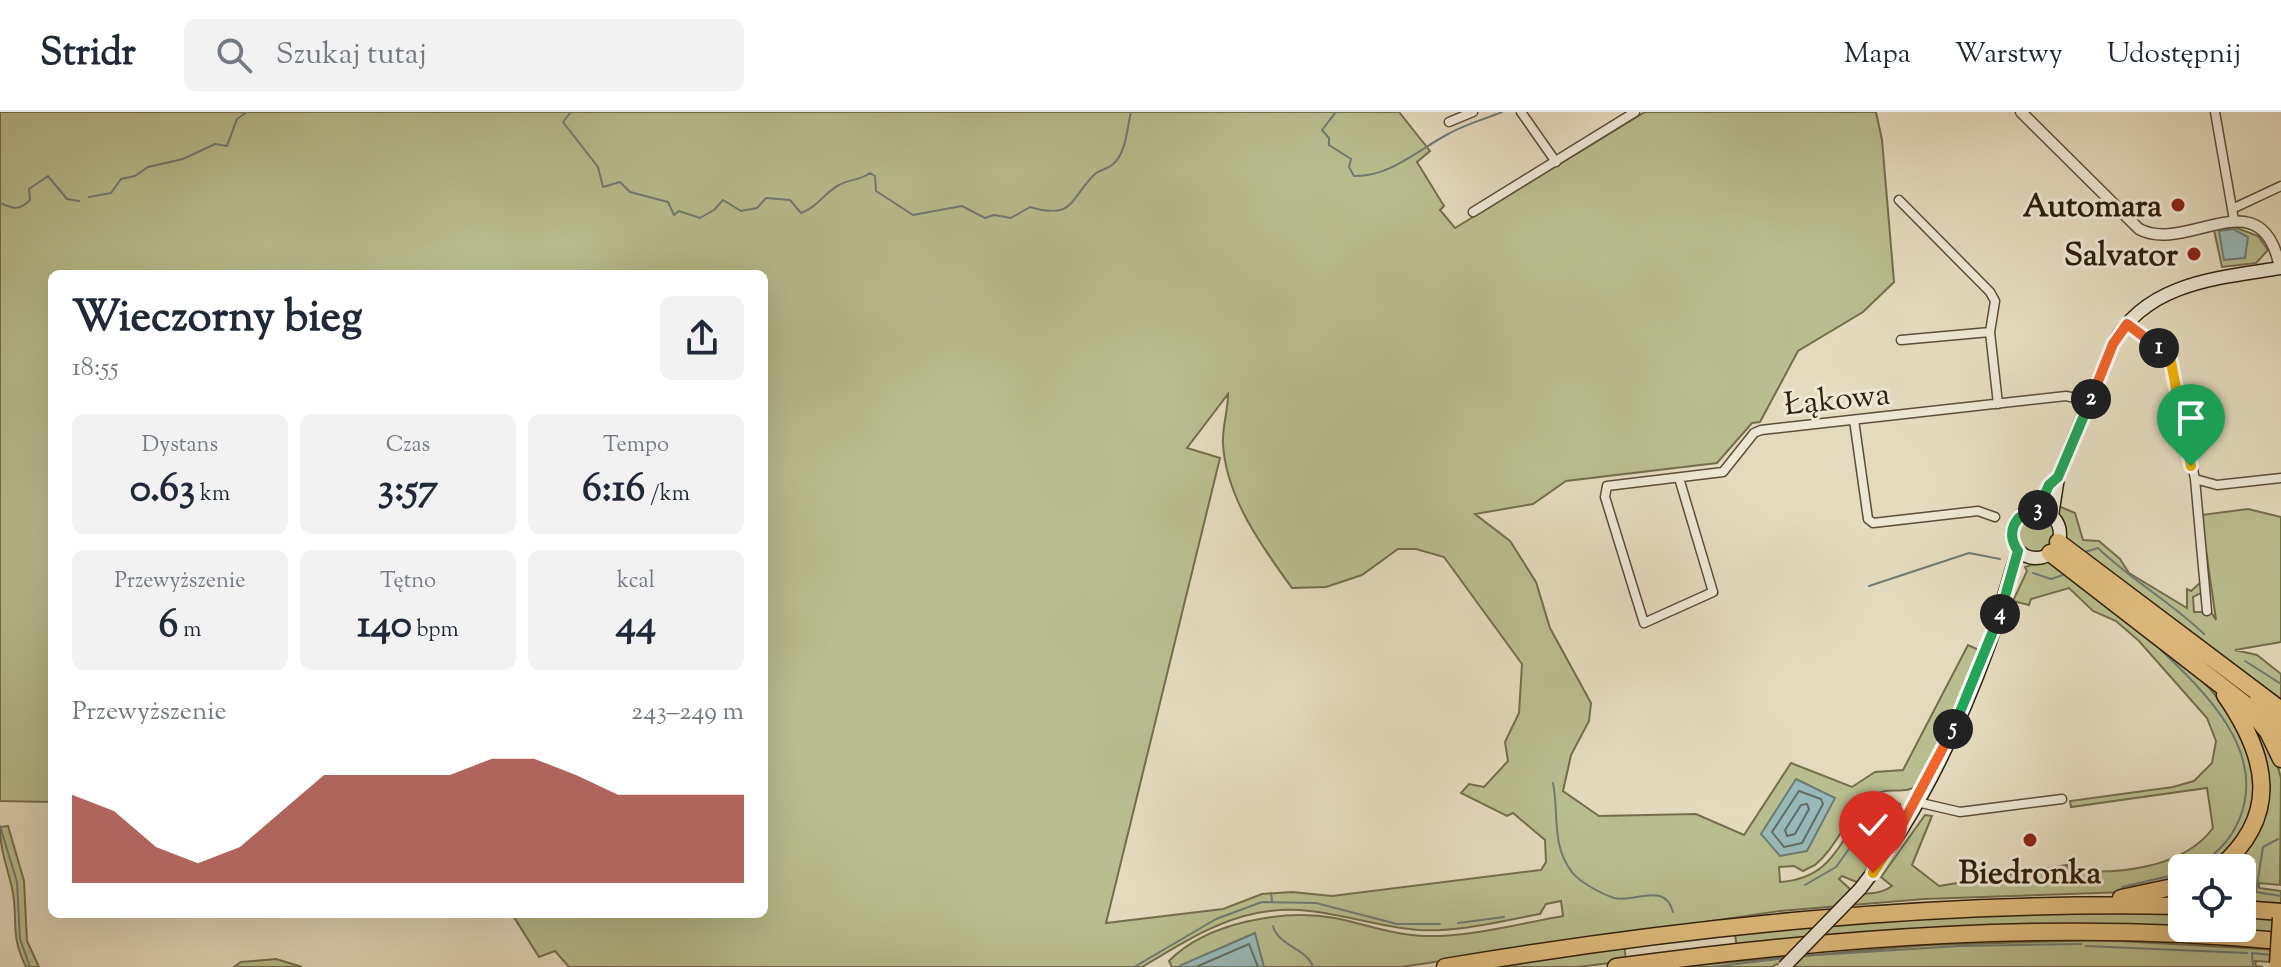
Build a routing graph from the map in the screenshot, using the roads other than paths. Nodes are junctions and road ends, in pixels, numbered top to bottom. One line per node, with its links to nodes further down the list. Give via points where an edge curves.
1 (1473, 112): 6 (street)
2 (1521, 112): 7 (street)
3 (1635, 112): 7 (street)
4 (2021, 112): 11 (street, via 2139,229 2160,236)
5 (2215, 112): 11 (street)
6 (1449, 122)
7 (1556, 162): 10 (street)
8 (2281, 186): 11 (street)
9 (1899, 200): 14 (street, via 1990,292 1995,311)
10 (1473, 212)
11 (2234, 214): 12 (street, via 2267,235)
12 (2281, 268): 13 (main road, via 2185,286 2145,306)
13 (2127, 324): 16 (main road); 22 (street, via 2171,362)
14 (1990, 332): 15 (street); 17 (street)
15 (1901, 340)
16 (2090, 401): 17 (street, Łąkowa, via 2066,396); 19 (main road)
17 (1998, 404): 18 (street, Łąkowa)
18 (1854, 420): 20 (street, Łąkowa, via 1761,430 1723,472); 25 (street, via 1868,519 1873,523 1978,511)
19 (2058, 477): 23 (main road); 24 (main road)
20 (1679, 478): 20 (street, Łąkowa, via 1713,592 1644,623 1605,497 1607,486)
21 (2281, 478): 22 (street, via 2217,485)
22 (2195, 479): 28 (street)
23 (2038, 510): 24 (main road); 27 (main road, via 2026,512 2013,527 2012,540)
24 (2052, 516): 26 (main road, via 2060,531)
25 (1995, 517)
26 (2054, 548): 27 (main road, via 2040,558); 29 (highway); 30 (highway)
27 (2023, 554): 35 (main road, via 1982,663)
28 (2207, 611)
29 (2215, 681): 33 (highway, via 2245,704); 36 (highway, via 2258,748 2264,795 2255,828)
30 (2247, 687): 31 (highway); 32 (highway)
31 (2281, 710)
32 (2281, 732)
33 (2281, 759)
34 (2062, 799): 35 (street, via 1960,812)
35 (1917, 802): 47 (main road, bridge, via 1860,889)
36 (2236, 854)
37 (2168, 888): 38 (highway)
38 (2091, 904): 39 (highway); 45 (highway, via 1907,910 1764,922)
39 (2168, 906)
40 (2256, 910): 41 (highway)
41 (2281, 912)
42 (2281, 918): 44 (highway, bridge)
43 (2281, 941): 46 (highway, via 2128,933 1985,935 1794,946)
44 (2278, 965)
45 (1445, 967)
46 (1616, 967)
47 (1784, 967)

